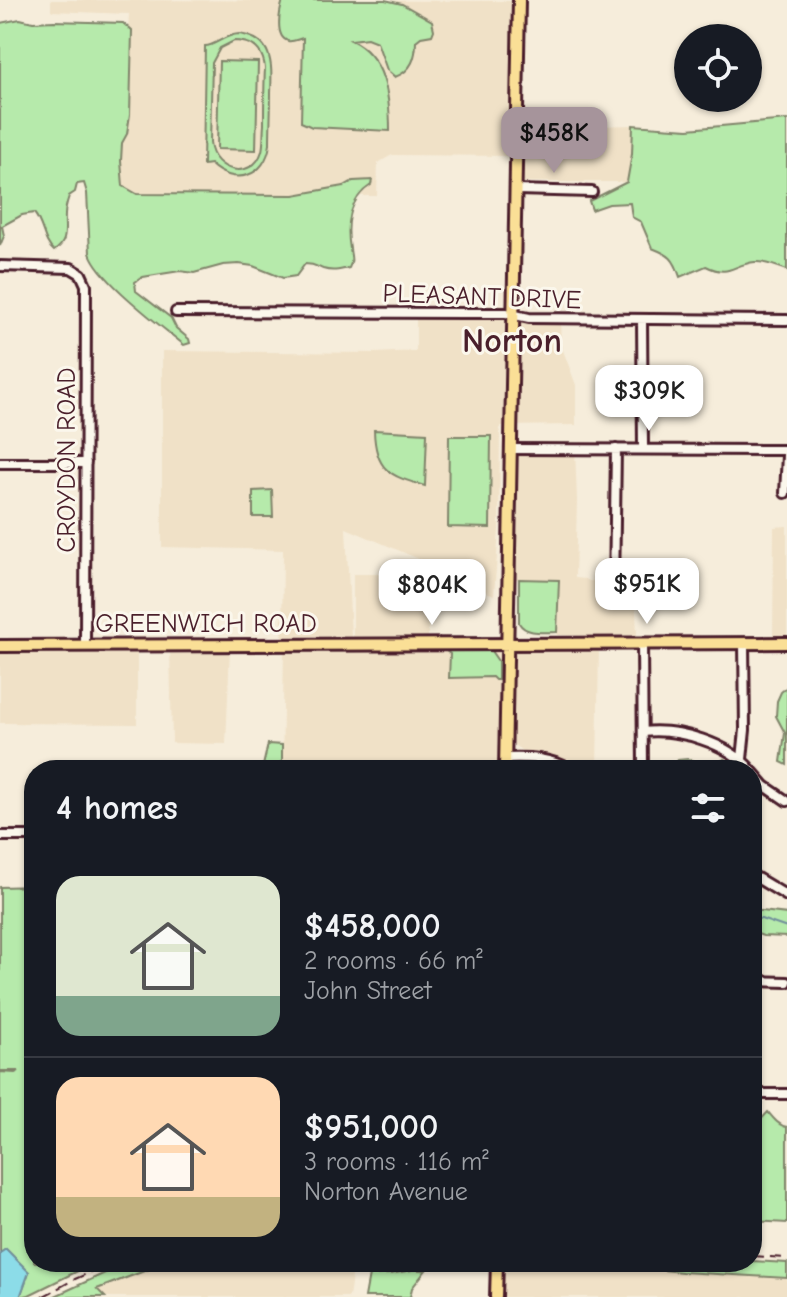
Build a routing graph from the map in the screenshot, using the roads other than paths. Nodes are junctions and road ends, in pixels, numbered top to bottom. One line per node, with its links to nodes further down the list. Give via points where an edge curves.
1 (519, 0): 2 (main road)
2 (516, 190): 3 (street); 6 (main road)
3 (592, 192)
4 (0, 266): 14 (street, CROYDON ROAD, via 67,268 82,276 87,289)
5 (176, 312): 6 (street, PLEASANT DRIVE)
6 (514, 316): 7 (street, PLEASANT DRIVE); 9 (main road)
7 (642, 319): 8 (street, PLEASANT DRIVE); 11 (street)
8 (787, 320)
9 (511, 449): 10 (street); 20 (main road)
10 (616, 449): 11 (street); 16 (street)
11 (643, 449): 12 (street)
12 (787, 452): 15 (street)
13 (0, 463): 14 (street)
14 (86, 463): 21 (street, CROYDON ROAD)
15 (785, 493)
16 (614, 591)
17 (642, 643): 18 (main road, GREENWICH ROAD); 20 (main road, GREENWICH ROAD); 23 (street)
18 (744, 643): 19 (main road, GREENWICH ROAD); 25 (street)
19 (787, 643)
20 (507, 644): 21 (main road, GREENWICH ROAD); 24 (main road)
21 (85, 645): 22 (main road, GREENWICH ROAD)
22 (0, 646)
23 (643, 732): 25 (street, via 695,736); 27 (street)
24 (506, 758): 26 (street)
25 (742, 759)
26 (547, 760)
27 (643, 760)
28 (762, 782): 29 (street)
29 (787, 801)
30 (0, 836): 31 (street)
31 (24, 836)
32 (762, 881): 33 (street)
33 (787, 896)
34 (762, 981): 35 (street)
35 (787, 982)
36 (762, 1094): 37 (street)
37 (787, 1094)
38 (497, 1272): 39 (main road)
39 (496, 1297)

